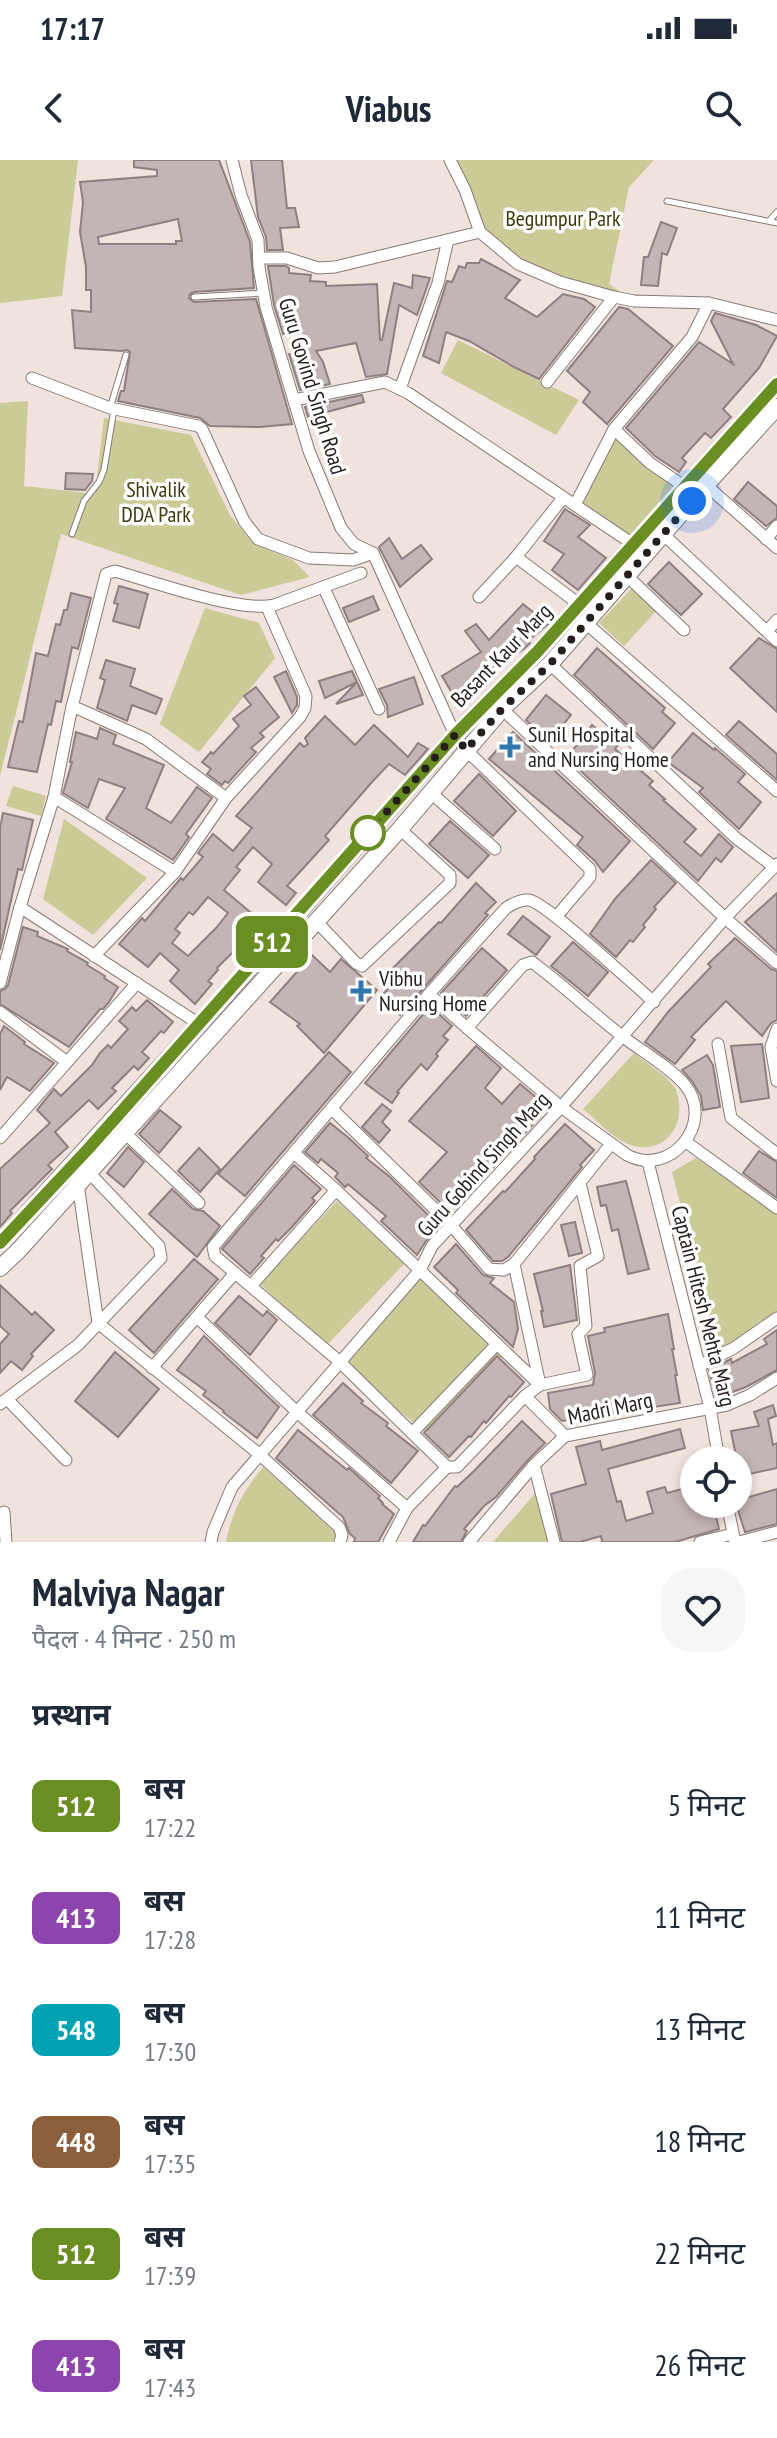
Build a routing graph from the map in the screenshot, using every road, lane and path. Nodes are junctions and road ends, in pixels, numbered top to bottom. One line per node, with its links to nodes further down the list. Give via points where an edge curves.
1 (232, 160): 9 (street, Guru Govind Singh Road)
2 (450, 160): 7 (street)
3 (667, 201): 5 (lane)
4 (777, 212): 5 (lane)
5 (770, 220): 6 (lane)
6 (777, 223)
7 (480, 232): 8 (street); 12 (street, via 518,264)
8 (448, 240): 9 (street, via 335,267); 19 (street)
9 (259, 258): 10 (street, Guru Govind Singh Road)
10 (264, 293): 11 (lane); 20 (street, Guru Govind Singh Road)
11 (194, 297)
12 (614, 297): 13 (street); 17 (street)
13 (709, 303): 14 (street); 23 (street, via 692,337)
14 (777, 320)
15 (126, 355): 22 (lane)
16 (32, 378): 22 (street)
17 (547, 382)
18 (777, 384): 25 (main road, Basant Kaur Marg)
19 (400, 389): 20 (street, via 385,382); 26 (street)
20 (294, 400): 34 (street, Guru Govind Singh Road, via 341,528 354,544)
21 (777, 407): 24 (main road, Basant Kaur Marg)
22 (112, 409): 29 (lane, via 104,470 84,501); 34 (street, via 202,429 244,521 258,539 309,558 353,560)
23 (614, 429): 25 (street); 27 (street)
24 (706, 485): 30 (main road, Basant Kaur Marg); 31 (street)
25 (685, 487): 32 (main road, Basant Kaur Marg)
26 (563, 498): 27 (street); 35 (street)
27 (575, 505): 32 (street)
28 (777, 526): 31 (street)
29 (72, 534)
30 (663, 534): 37 (main road, Basant Kaur Marg); 45 (street)
31 (766, 539): 33 (street)
32 (633, 544): 40 (main road, Basant Kaur Marg)
33 (777, 548)
34 (373, 553): 51 (street, Guru Govind Singh Road)
35 (516, 557): 39 (street); 40 (street)
36 (361, 573): 38 (street)
37 (627, 576): 43 (main road, Basant Kaur Marg); 44 (street)
38 (324, 588): 41 (street); 49 (street)
39 (479, 597)
40 (579, 604): 51 (main road, Basant Kaur Marg)
41 (267, 607): 48 (street, via 109,572); 56 (street, via 306,704)
42 (777, 620): 45 (street)
43 (586, 623): 47 (main road, Basant Kaur Marg); 53 (street)
44 (684, 630)
45 (767, 631): 46 (street)
46 (777, 641)
47 (550, 664): 50 (main road, Basant Kaur Marg); 59 (street, via 736,838)
48 (72, 706): 55 (street); 56 (street, via 146,739)
49 (379, 709)
50 (502, 709): 52 (main road, Basant Kaur Marg); 63 (street)
51 (455, 735): 52 (street, Guru Govind Singh Road); 72 (main road, Basant Kaur Marg)
52 (466, 750): 54 (main road, Basant Kaur Marg); 62 (street, Guru Govind Singh Road, via 590,869 590,877)
53 (777, 791)
54 (430, 792): 57 (main road, Basant Kaur Marg); 58 (street)
55 (54, 797): 60 (street); 61 (street)
56 (226, 798): 60 (street)
57 (400, 829): 64 (main road, Basant Kaur Marg); 64 (street, via 450,875 450,883 362,966)
58 (495, 849)
59 (775, 866): 63 (street, Guru Gobind Singh Marg)
60 (175, 872): 65 (street)
61 (20, 907): 65 (street); 67 (street)
62 (556, 917): 69 (street, via 531,901 514,903); 70 (street)
63 (725, 918): 66 (street); 70 (street, Guru Gobind Singh Marg)
64 (316, 921): 81 (main road, Basant Kaur Marg)
65 (94, 956): 68 (street)
66 (777, 963)
67 (0, 983)
68 (137, 983): 72 (street); 77 (street)
69 (429, 994): 73 (street); 80 (street)
70 (654, 1002): 75 (street, Guru Gobind Singh Marg)
71 (0, 1012): 77 (street)
72 (199, 1024): 88 (main road, Basant Kaur Marg)
73 (467, 1028): 75 (street, via 523,965 532,962); 79 (street)
74 (777, 1029): 78 (street, via 771,1047)
75 (621, 1036): 79 (street, Guru Gobind Singh Marg); 83 (street, via 683,1082 693,1097 693,1130)
76 (718, 1044): 86 (street, via 731,1118)
77 (67, 1062): 82 (street)
78 (777, 1081)
79 (561, 1107): 84 (street); 93 (street, Guru Gobind Singh Marg)
80 (332, 1109): 85 (street); 93 (street)
81 (124, 1132): 88 (main road, Basant Kaur Marg); 91 (street)
82 (0, 1138)
83 (686, 1142): 87 (street, via 673,1154); 92 (street)
84 (611, 1144): 87 (street); 89 (street)
85 (294, 1153): 90 (street); 98 (street, via 213,1247 215,1256)
86 (777, 1154)
87 (648, 1162): 105 (street, Captain Hitesh Mehta Marg)
88 (78, 1171): 94 (main road, Basant Kaur Marg); 96 (main road, Basant Kaur Marg); 102 (street); 102 (street, via 159,1246 161,1258)
89 (580, 1183): 95 (street); 108 (street, via 598,1256 580,1266 586,1326 578,1334 587,1375)
90 (336, 1190): 97 (street); 99 (street)
91 (199, 1203)
92 (777, 1208)
93 (451, 1225): 95 (street, via 489,1269); 97 (street, Guru Gobind Singh Marg)
94 (0, 1243)
95 (514, 1264): 108 (street)
96 (0, 1268)
97 (420, 1270): 103 (street); 104 (street, Guru Gobind Singh Marg)
98 (235, 1273): 99 (street); 100 (street)
99 (251, 1286): 104 (street)
100 (197, 1317): 106 (street); 112 (street)
101 (777, 1318): 105 (street)
102 (98, 1323): 106 (street); 110 (street, via 78,1345)
103 (497, 1344): 108 (street); 113 (street)
104 (340, 1362): 112 (street, Guru Gobind Singh Marg); 113 (street)
105 (699, 1366): 111 (street, Captain Hitesh Mehta Marg)
106 (152, 1368): 116 (street)
107 (777, 1378): 111 (street, Madri Marg, via 738,1401)
108 (540, 1385): 109 (street)
109 (525, 1396): 114 (street); 119 (street, via 462,1463)
110 (3, 1401): 117 (street)
111 (710, 1408): 114 (street, Madri Marg); 115 (street, Captain Hitesh Mehta Marg)
112 (297, 1412): 116 (street, Guru Gobind Singh Marg); 120 (street)
113 (412, 1433): 119 (street)
114 (565, 1436): 118 (street, Madri Marg)
115 (717, 1446)
116 (259, 1454): 126 (street, Guru Gobind Singh Marg, via 232,1487); 127 (street, via 339,1527)
117 (66, 1460)
118 (534, 1465): 129 (street, Madri Marg); 130 (street)
119 (447, 1467): 120 (street)
120 (407, 1508): 128 (street)
121 (4, 1512): 125 (street)
122 (731, 1518): 124 (street)
123 (777, 1532): 124 (street)
124 (736, 1539): 131 (street)
125 (6, 1542)
126 (211, 1542)
127 (340, 1542)
128 (389, 1542)
129 (469, 1542)
130 (554, 1542)
131 (700, 1542)

